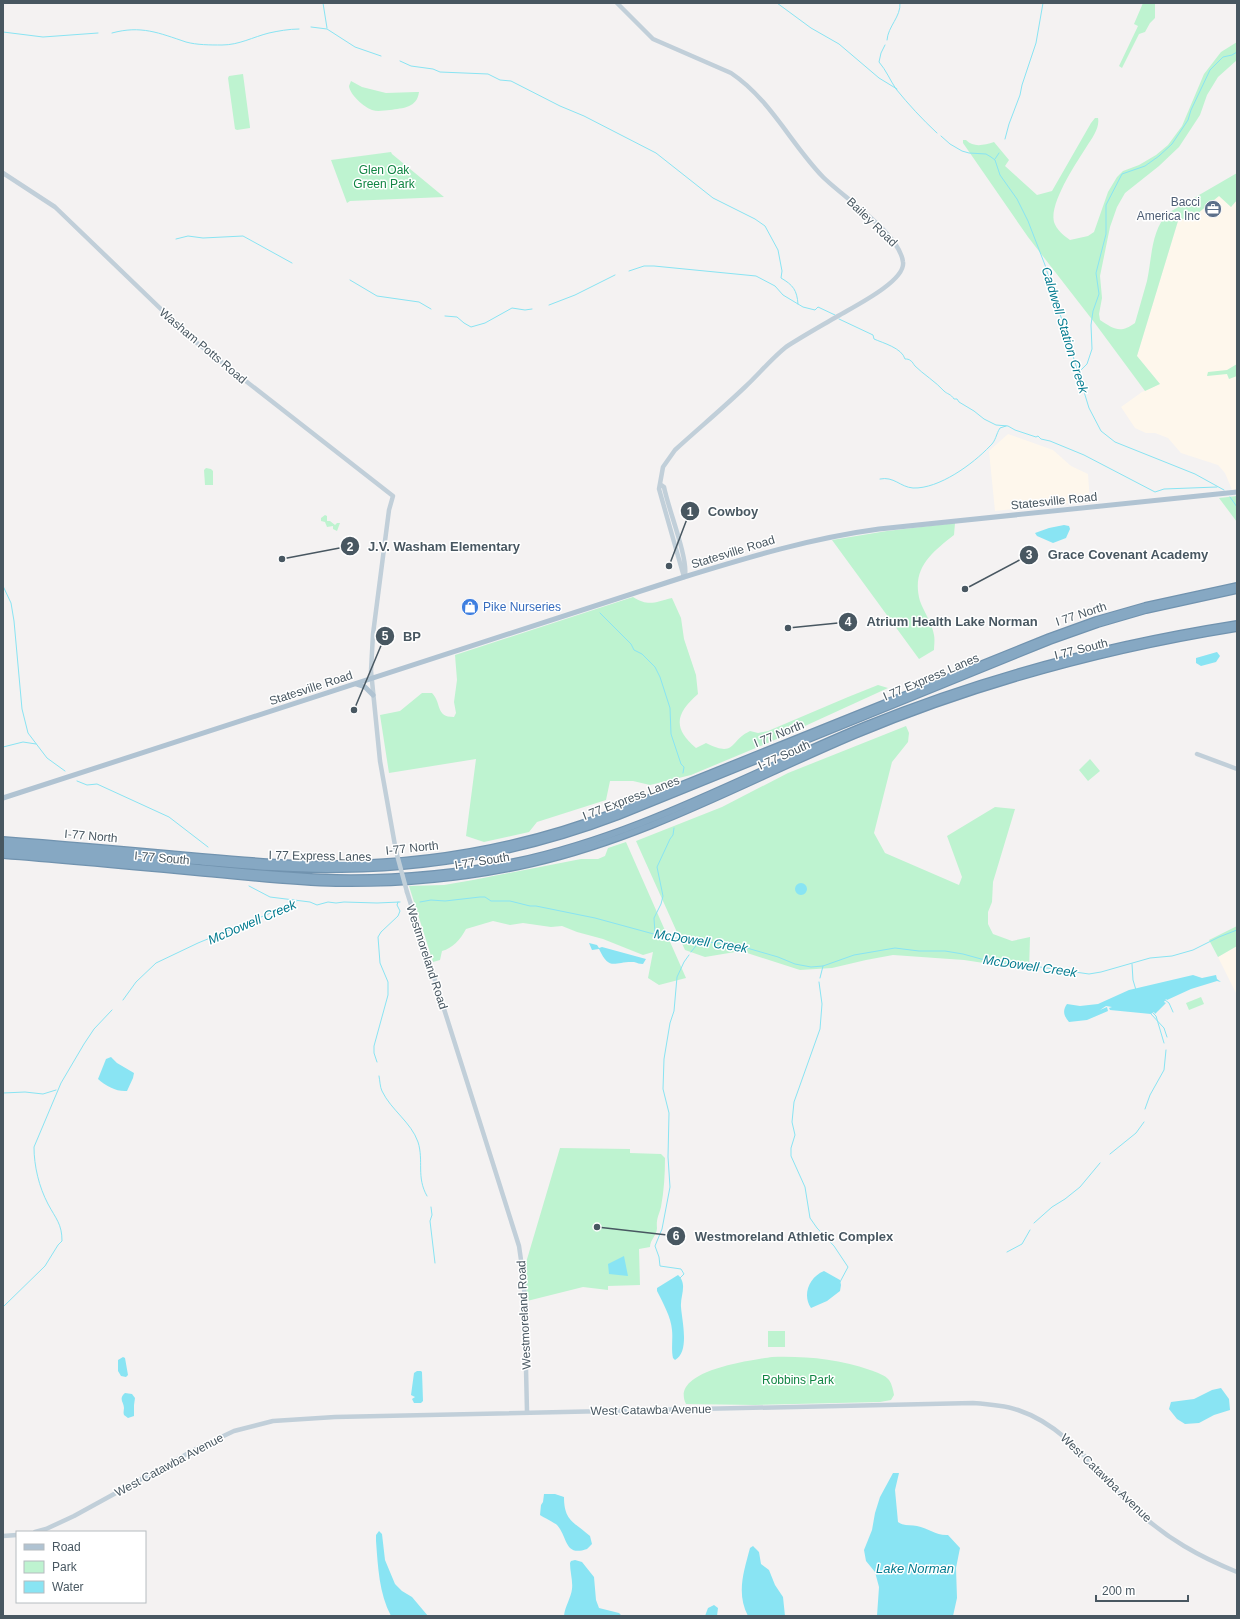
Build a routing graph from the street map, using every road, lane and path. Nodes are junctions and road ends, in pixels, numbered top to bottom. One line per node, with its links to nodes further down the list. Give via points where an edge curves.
1 (617, 3): 5 (street, Bailey Road, via 653,39 731,73 741,80 779,122 814,167 893,240 903,264 900,273 883,288 787,347 675,450 663,467 659,489)
2 (3, 173): 4 (street, Washam Potts Road, via 60,211 192,340)
3 (1237, 492): 5 (main road, Statesville Road, via 858,532 778,549)
4 (392, 496): 10 (street, Westmoreland Road, via 388,510 373,634)
5 (684, 577): 10 (main road, Statesville Road)
6 (1237, 585): 16 (highway, I 77 North, via 1144,606 1065,631)
7 (1237, 590): 18 (highway, I 77 Express Lanes, via 1146,610 1061,637)
8 (1237, 624): 14 (highway, I 77 Express Lanes, via 1135,642 1062,659 975,685)
9 (1237, 628): 13 (highway, I 77 South, via 1158,642 1085,659 1020,676)
10 (372, 678): 11 (main road, Statesville Road); 12 (street, Westmoreland Road)
11 (355, 684): 12 (main road, via 365,687); 19 (main road, Statesville Road)
12 (373, 695): 26 (street, Westmoreland Road, bridge, via 382,778 396,851 520,1253 524,1281)
13 (935, 704): 14 (highway); 25 (highway, I-77 South, via 844,740 636,832 565,855 494,871 417,881 334,883)
14 (891, 715): 24 (highway, I 77 Express Lanes, via 634,827 564,850 499,865 416,876 334,878)
15 (1197, 754): 17 (street)
16 (737, 763): 18 (highway); 20 (highway, I-77 North, via 623,809 565,829 490,848 413,860 291,864)
17 (1237, 769)
18 (708, 780): 21 (highway, I 77 Express Lanes, via 609,820 556,837 491,854 408,866 341,870 290,869)
19 (3, 798)
20 (3, 840)
21 (3, 845)
22 (3, 850): 24 (highway, I 77 Express Lanes)
23 (3, 855): 25 (highway, I-77 South)
24 (106, 859): 25 (highway)
25 (65, 860)
26 (528, 1412): 27 (street, West Catawba Avenue, via 303,1418 249,1426 212,1440 74,1516); 30 (street, West Catawba Avenue, via 952,1404 992,1404 1009,1407 1037,1418 1064,1437 1136,1510 1168,1537 1202,1557)
27 (39, 1531)
28 (16, 1535): 29 (street)
29 (3, 1536)
30 (1237, 1572)

